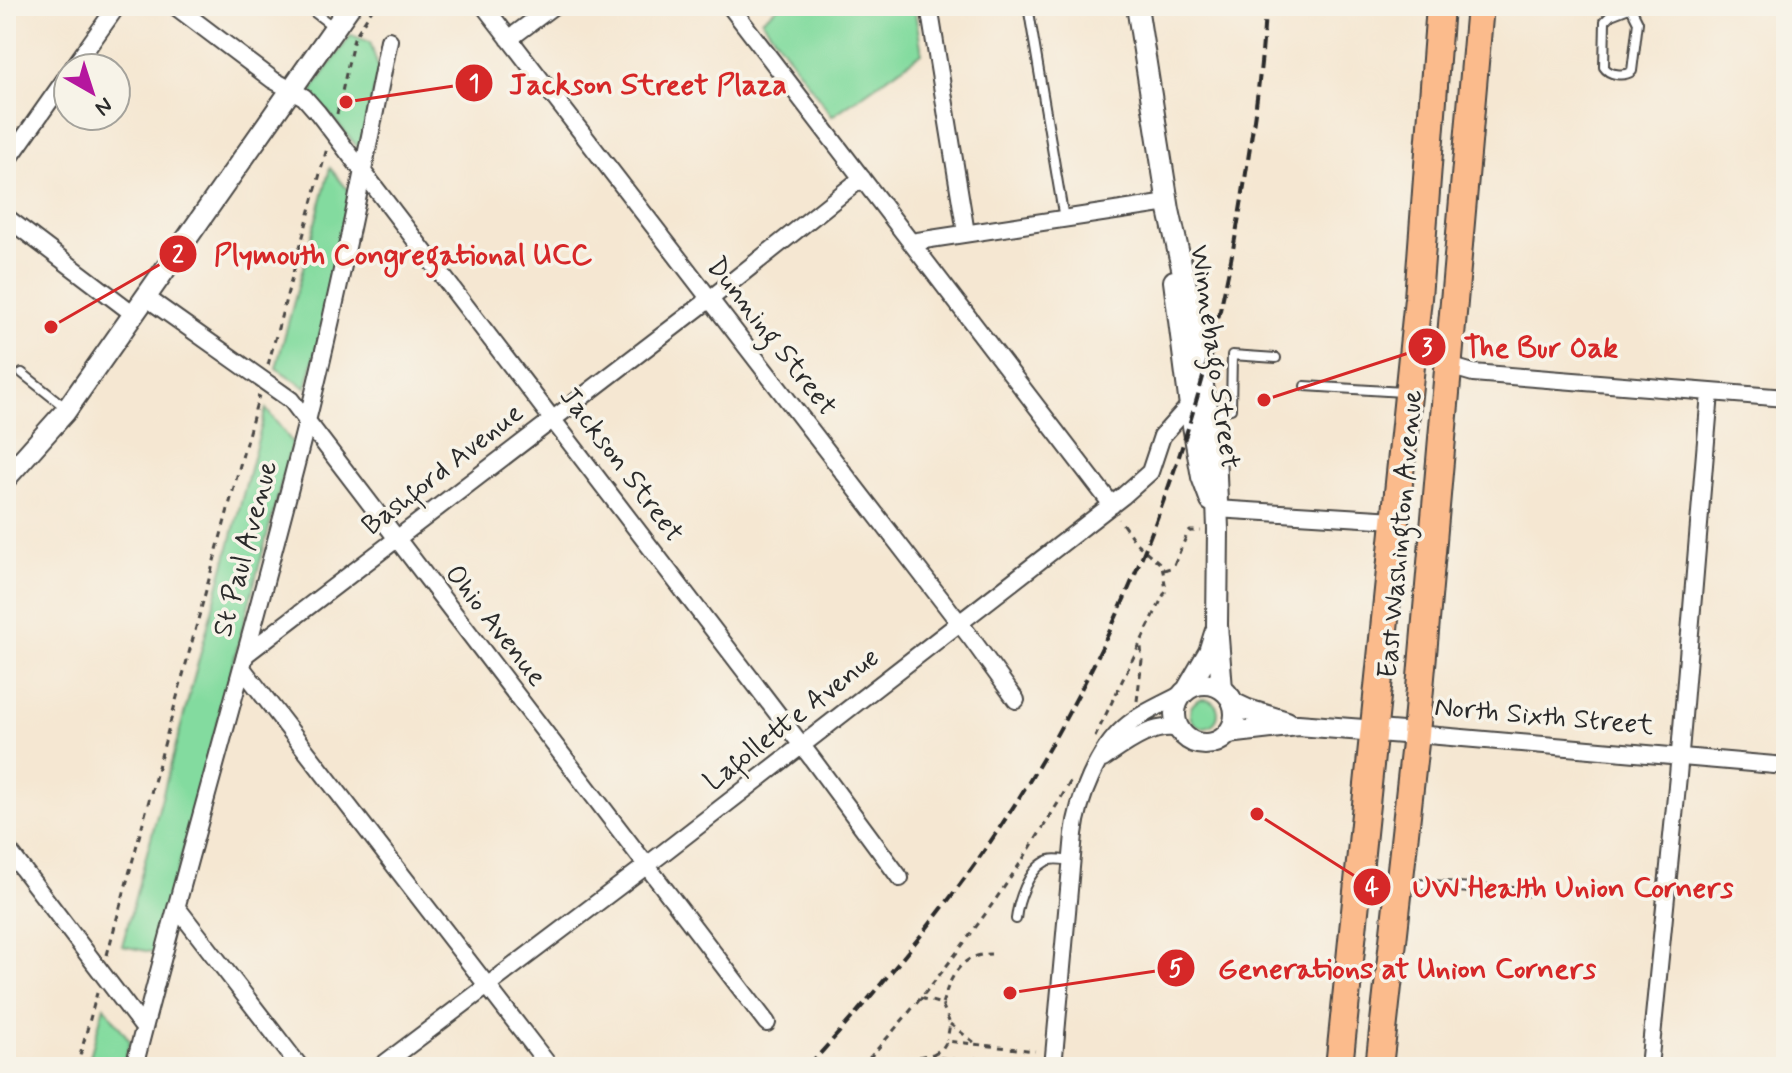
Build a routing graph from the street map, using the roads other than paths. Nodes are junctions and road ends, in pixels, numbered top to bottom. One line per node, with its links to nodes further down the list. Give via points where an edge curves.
1 (117, 6): 17 (street)
2 (175, 6): 18 (street, Jackson Street)
3 (306, 6): 14 (lane)
4 (350, 6): 14 (street)
5 (484, 6): 15 (street, Dunning Street)
6 (553, 6): 15 (street)
7 (730, 6): 22 (street)
8 (929, 6): 26 (street)
9 (1028, 6): 25 (lane)
10 (1137, 6): 23 (street, Winnebago Street)
11 (1440, 6): 28 (main road, East Washington Avenue)
12 (1480, 6): 32 (main road, East Washington Avenue)
13 (1629, 7): 13 (lane, via 1638,22 1632,71 1609,73 1604,67 1605,21)
14 (335, 28): 18 (street)
15 (509, 39): 29 (street, Dunning Street)
16 (389, 40): 21 (street, St Paul Avenue)
17 (84, 52)
18 (292, 91): 21 (street, Jackson Street, via 309,102); 30 (street)
19 (52, 98): 20 (street)
20 (6, 163)
21 (363, 170): 40 (street, Jackson Street); 41 (street, St Paul Avenue)
22 (862, 178): 27 (street); 29 (street, Bashford Avenue)
23 (1169, 207): 25 (street); 39 (street, Winnebago Street, via 1167,233); 39 (street, Winnebago Street, via 1201,353)
24 (6, 217): 30 (street, Ohio Avenue)
25 (1065, 220): 26 (street)
26 (966, 233): 27 (street)
27 (911, 242): 43 (street)
28 (1418, 298): 32 (main road, via 1431,317 1431,360); 35 (main road, East Washington Avenue)
29 (710, 299): 40 (street, Bashford Avenue); 47 (street, Dunning Street)
30 (141, 307): 38 (street); 41 (street, Ohio Avenue, via 291,400)
31 (1276, 358): 39 (lane, via 1232,355 1231,409)
32 (1449, 366): 36 (street, via 1473,373); 57 (main road, East Washington Avenue)
33 (22, 373): 38 (lane)
34 (1305, 386): 35 (lane)
35 (1408, 392): 45 (main road, East Washington Avenue)
36 (1710, 393): 37 (street); 59 (street)
37 (1786, 398)
38 (67, 409): 42 (street)
39 (1199, 410): 43 (street, Lafollette Avenue, via 1162,436 1150,472); 44 (street, Winnebago Street, via 1206,492)
40 (553, 418): 46 (street, Bashford Avenue); 58 (street, Jackson Street)
41 (307, 424): 46 (street, Ohio Avenue); 49 (street, St Paul Avenue)
42 (9, 469)
43 (1112, 505): 47 (street, Lafollette Avenue)
44 (1216, 509): 45 (street); 48 (street, Winnebago Street)
45 (1395, 520): 55 (main road, East Washington Avenue)
46 (395, 539): 49 (street, Bashford Avenue); 64 (street, Ohio Avenue)
47 (959, 622): 52 (street, Dunning Street); 58 (street, Lafollette Avenue)
48 (1217, 625): 50 (street, Winnebago Street, via 1209,652); 51 (street, Winnebago Street)
49 (244, 661): 68 (street, St Paul Avenue); 70 (street)
50 (1185, 692): 51 (street, via 1204,684); 54 (street, via 1175,710); 60 (street, Winnebago Street, via 1125,727)
51 (1228, 696): 53 (street, North Sixth Street, via 1248,710); 56 (street, via 1235,718)
52 (1016, 700)
53 (1298, 725): 55 (street, North Sixth Street); 56 (street, North Sixth Street)
54 (1179, 729): 56 (street, via 1190,740 1207,744); 60 (street, via 1169,726 1148,733)
55 (1373, 730): 57 (street, North Sixth Street); 78 (main road, East Washington Avenue)
56 (1228, 733)
57 (1416, 734): 59 (street, North Sixth Street); 66 (main road, East Washington Avenue)
58 (801, 745): 64 (street, Lafollette Avenue); 65 (street, Jackson Street)
59 (1679, 757): 61 (street, North Sixth Street); 80 (street)
60 (1102, 760): 63 (street, Winnebago Street, via 1078,813)
61 (1786, 766)
62 (6, 847): 72 (street)
63 (1072, 861): 69 (lane, via 1042,863 1019,897); 77 (street, Winnebago Street)
64 (646, 866): 70 (street, Lafollette Avenue); 71 (street, Ohio Avenue)
65 (900, 878)
66 (1399, 883): 67 (lane); 79 (main road, East Washington Avenue)
67 (1525, 892)
68 (178, 909): 72 (street, St Paul Avenue); 74 (street)
69 (1016, 919)
70 (488, 987): 75 (street, Lafollette Avenue); 76 (street)
71 (767, 1023)
72 (143, 1027): 73 (street, St Paul Avenue)
73 (134, 1067)
74 (300, 1067)
75 (380, 1067)
76 (550, 1067)
77 (1053, 1067)
78 (1339, 1067)
79 (1379, 1067)
80 (1649, 1067)

